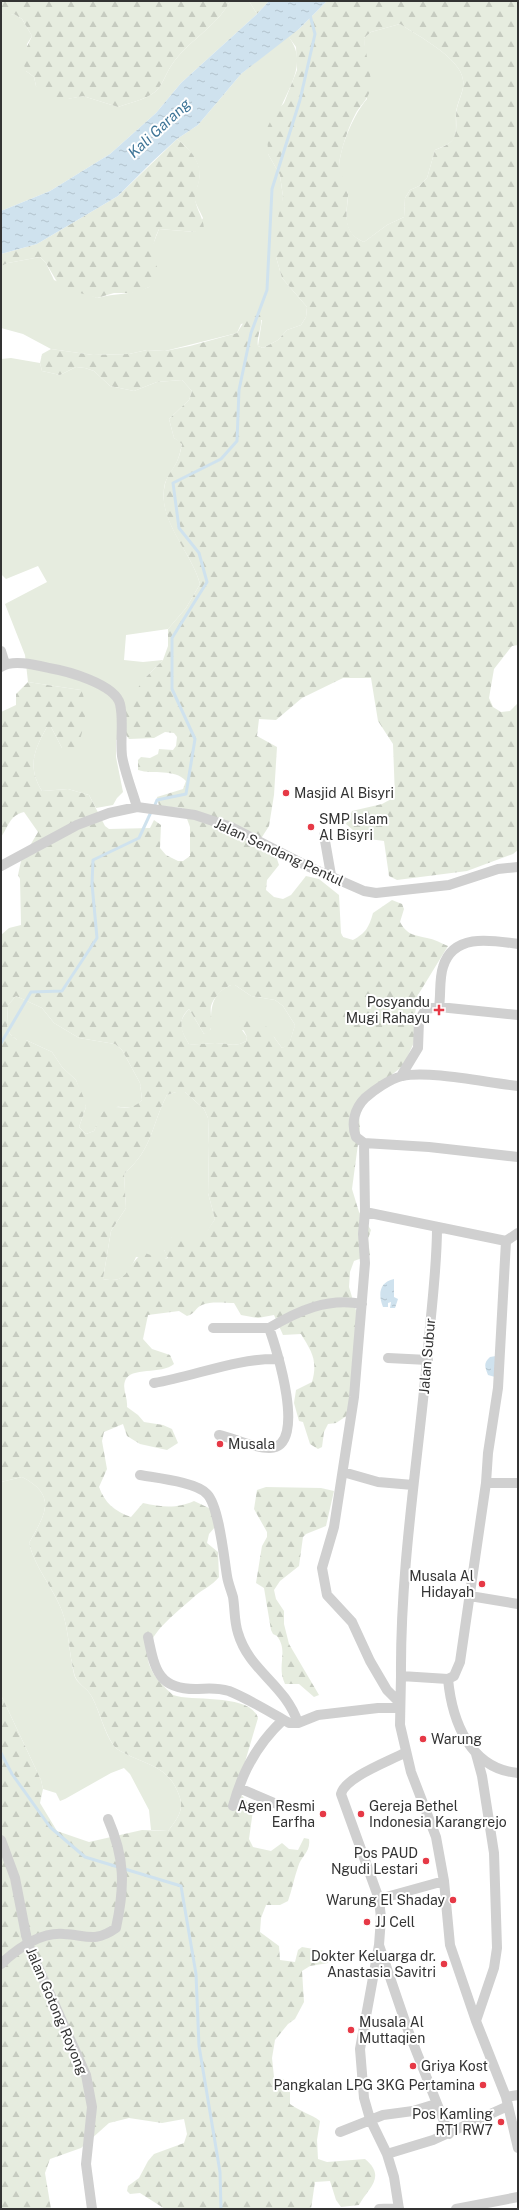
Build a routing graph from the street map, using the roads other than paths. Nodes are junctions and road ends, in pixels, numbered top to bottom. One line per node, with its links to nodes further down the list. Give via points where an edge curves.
1 (1, 651): 2 (street)
2 (3, 665): 3 (street, via 43,666 70,673 114,693 120,704 125,767)
3 (142, 807): 5 (street, Jalan Sendang Pentul, via 109,813 77,825); 7 (street, Jalan Sendang Pentul, via 195,815 232,827 279,853)
4 (324, 835): 7 (street)
5 (1, 866)
6 (518, 867): 7 (street, Jalan Sendang Pentul, via 498,869 449,885 386,893 364,891)
7 (331, 875)
8 (518, 944): 9 (street, via 472,940 453,950 443,967)
9 (439, 1007): 10 (street); 11 (street, via 426,1009 421,1014 418,1048)
10 (518, 1015)
11 (401, 1076): 12 (street, via 428,1075); 13 (street, via 361,1102 353,1121 353,1129 356,1137)
12 (518, 1086)
13 (364, 1143): 14 (street); 15 (street)
14 (518, 1157)
15 (365, 1212): 16 (street, via 414,1220); 19 (street)
16 (437, 1228): 18 (street); 24 (street, Jalan Subur)
17 (518, 1233): 18 (street)
18 (506, 1240): 30 (street, via 498,1388)
19 (362, 1304): 21 (street, via 344,1301 325,1303); 27 (street, via 354,1397)
20 (213, 1328): 21 (street)
21 (268, 1328): 23 (street)
22 (388, 1358): 24 (street)
23 (279, 1359): 25 (street, via 231,1364); 26 (street, via 289,1421 284,1439 280,1444 269,1448)
24 (428, 1360): 31 (street, Jalan Subur)
25 (154, 1383)
26 (219, 1435)
27 (343, 1472): 31 (street, via 378,1482); 37 (street, via 334,1527 322,1568 324,1588 331,1601 352,1622 370,1661)
28 (140, 1475): 39 (street, via 192,1486 207,1493 216,1513 240,1641 260,1670 287,1698)
29 (518, 1483): 30 (street)
30 (486, 1484): 32 (street)
31 (413, 1485): 35 (street, Jalan Subur, via 401,1633)
32 (470, 1596): 33 (street); 36 (street, via 460,1662 454,1676)
33 (518, 1604)
34 (148, 1637): 38 (street, via 158,1671 170,1685 183,1689 229,1691)
35 (401, 1676): 36 (street); 37 (street, Jalan Subur)
36 (448, 1679): 41 (street, via 458,1727)
37 (400, 1706): 39 (street, via 318,1715); 40 (street, Jalan Subur, via 400,1725)
38 (283, 1720): 39 (street); 43 (street, via 252,1756)
39 (298, 1723)
40 (406, 1752): 48 (street, Jalan Subur, via 434,1831); 49 (street, via 352,1779 343,1786 341,1794)
41 (476, 1754): 42 (street, via 502,1770); 52 (street, via 494,1853 497,1948 494,1968)
42 (518, 1773)
43 (238, 1788): 44 (street); 45 (street)
44 (279, 1805)
45 (233, 1806)
46 (108, 1819): 51 (street, via 120,1849 123,1876 116,1928 89,1938 64,1934 48,1936 15,1950)
47 (1, 1840): 63 (street, Jalan Gotong Royong, bridge, via 15,1878 30,1949 86,2075 92,2106 86,2164)
48 (444, 1881): 49 (street); 52 (street, Jalan Subur, via 450,1945)
49 (379, 1899): 50 (street)
50 (379, 1945): 55 (street); 56 (street, via 360,2049 363,2092)
51 (1, 1964)
52 (476, 2021): 54 (street, Jalan Subur)
53 (518, 2095): 54 (street)
54 (507, 2102): 58 (street); 59 (street, Jalan Subur)
55 (436, 2104): 56 (street); 58 (street)
56 (370, 2119): 57 (street); 60 (street)
57 (340, 2132)
58 (449, 2134): 60 (street)
59 (518, 2148)
60 (387, 2154): 62 (street)
61 (518, 2197): 65 (street)
62 (399, 2208): 64 (street)
63 (92, 2209)
64 (379, 2209)
65 (456, 2209)

